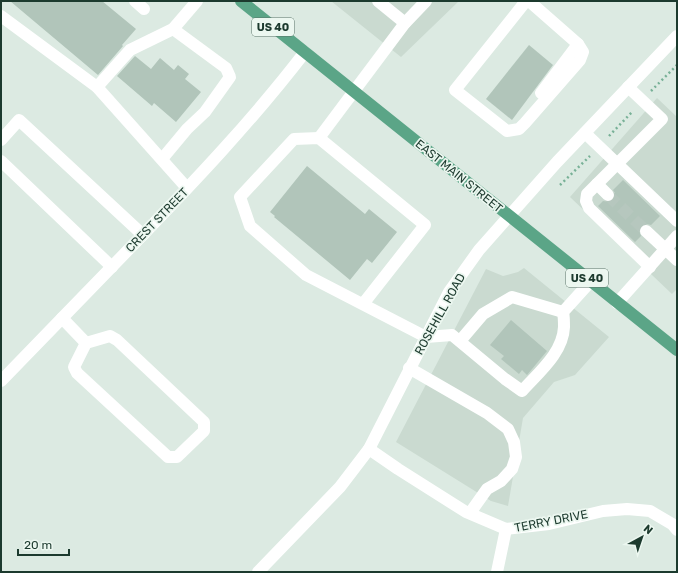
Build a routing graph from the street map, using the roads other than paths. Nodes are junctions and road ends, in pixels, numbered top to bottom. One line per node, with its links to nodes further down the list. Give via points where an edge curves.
1 (197, 1): 9 (street)
2 (242, 1): 11 (main road, EAST MAIN STREET / US 40)
3 (426, 1): 8 (street)
4 (526, 1): 5 (street, via 455,90 507,131 519,129 525,123 580,60 583,52 578,44)
5 (529, 1)
6 (381, 2): 8 (street)
7 (1, 16): 12 (street)
8 (405, 23): 14 (street)
9 (173, 29): 12 (street, via 130,50); 18 (street, via 226,68 230,77 205,112)
10 (677, 36): 13 (street, ROSEHILL ROAD)
11 (305, 52): 14 (main road, EAST MAIN STREET / US 40); 22 (street, CREST STREET, via 270,98)
12 (97, 87): 18 (street)
13 (628, 87): 15 (street, ROSEHILL ROAD); 20 (street, via 662,119)
14 (354, 91): 16 (street); 24 (main road, EAST MAIN STREET / US 40)
15 (585, 132): 20 (street); 24 (street, ROSEHILL ROAD)
16 (319, 138): 35 (street, via 425,224); 35 (street, via 294,139 240,197 250,226 306,275)
17 (1, 140): 27 (street, via 19,120)
18 (162, 159): 22 (street)
19 (1, 161): 31 (street)
20 (617, 164): 21 (street); 25 (street)
21 (597, 184): 23 (street); 32 (street, via 587,194 589,208)
22 (187, 188): 27 (street, CREST STREET)
23 (608, 195)
24 (509, 216): 33 (main road, EAST MAIN STREET / US 40); 38 (street, ROSEHILL ROAD, via 463,271)
25 (677, 221)
26 (646, 231): 29 (street)
27 (143, 235): 31 (street, CREST STREET)
28 (677, 236): 29 (street)
29 (665, 250): 30 (street); 32 (street)
30 (677, 260)
31 (112, 267): 37 (street, CREST STREET)
32 (650, 267): 34 (street)
33 (591, 281): 34 (main road, EAST MAIN STREET / US 40); 36 (street)
34 (617, 303): 41 (main road, EAST MAIN STREET / US 40)
35 (363, 304): 38 (street)
36 (563, 312): 39 (street, via 512,297 483,314); 39 (street, via 564,328 553,357 522,391)
37 (62, 318): 40 (street); 43 (street, CREST STREET)
38 (426, 337): 39 (street, via 452,335); 42 (street, ROSEHILL ROAD)
39 (460, 341)
40 (86, 343): 40 (street, via 74,367 77,373 168,457 177,457 204,431 204,422 117,340 110,336)
41 (677, 350)
42 (410, 368): 44 (street, ROSEHILL ROAD); 45 (street, via 487,413 508,429 514,442 516,457 512,469 501,481 487,489)
43 (1, 381)
44 (369, 449): 45 (street, TERRY DRIVE); 48 (street, ROSEHILL ROAD, via 335,492)
45 (470, 513): 46 (street, TERRY DRIVE)
46 (506, 529): 47 (street, TERRY DRIVE, via 549,524 603,511 627,509 650,511 672,524); 49 (street)
47 (677, 530)
48 (258, 572)
49 (497, 572)

